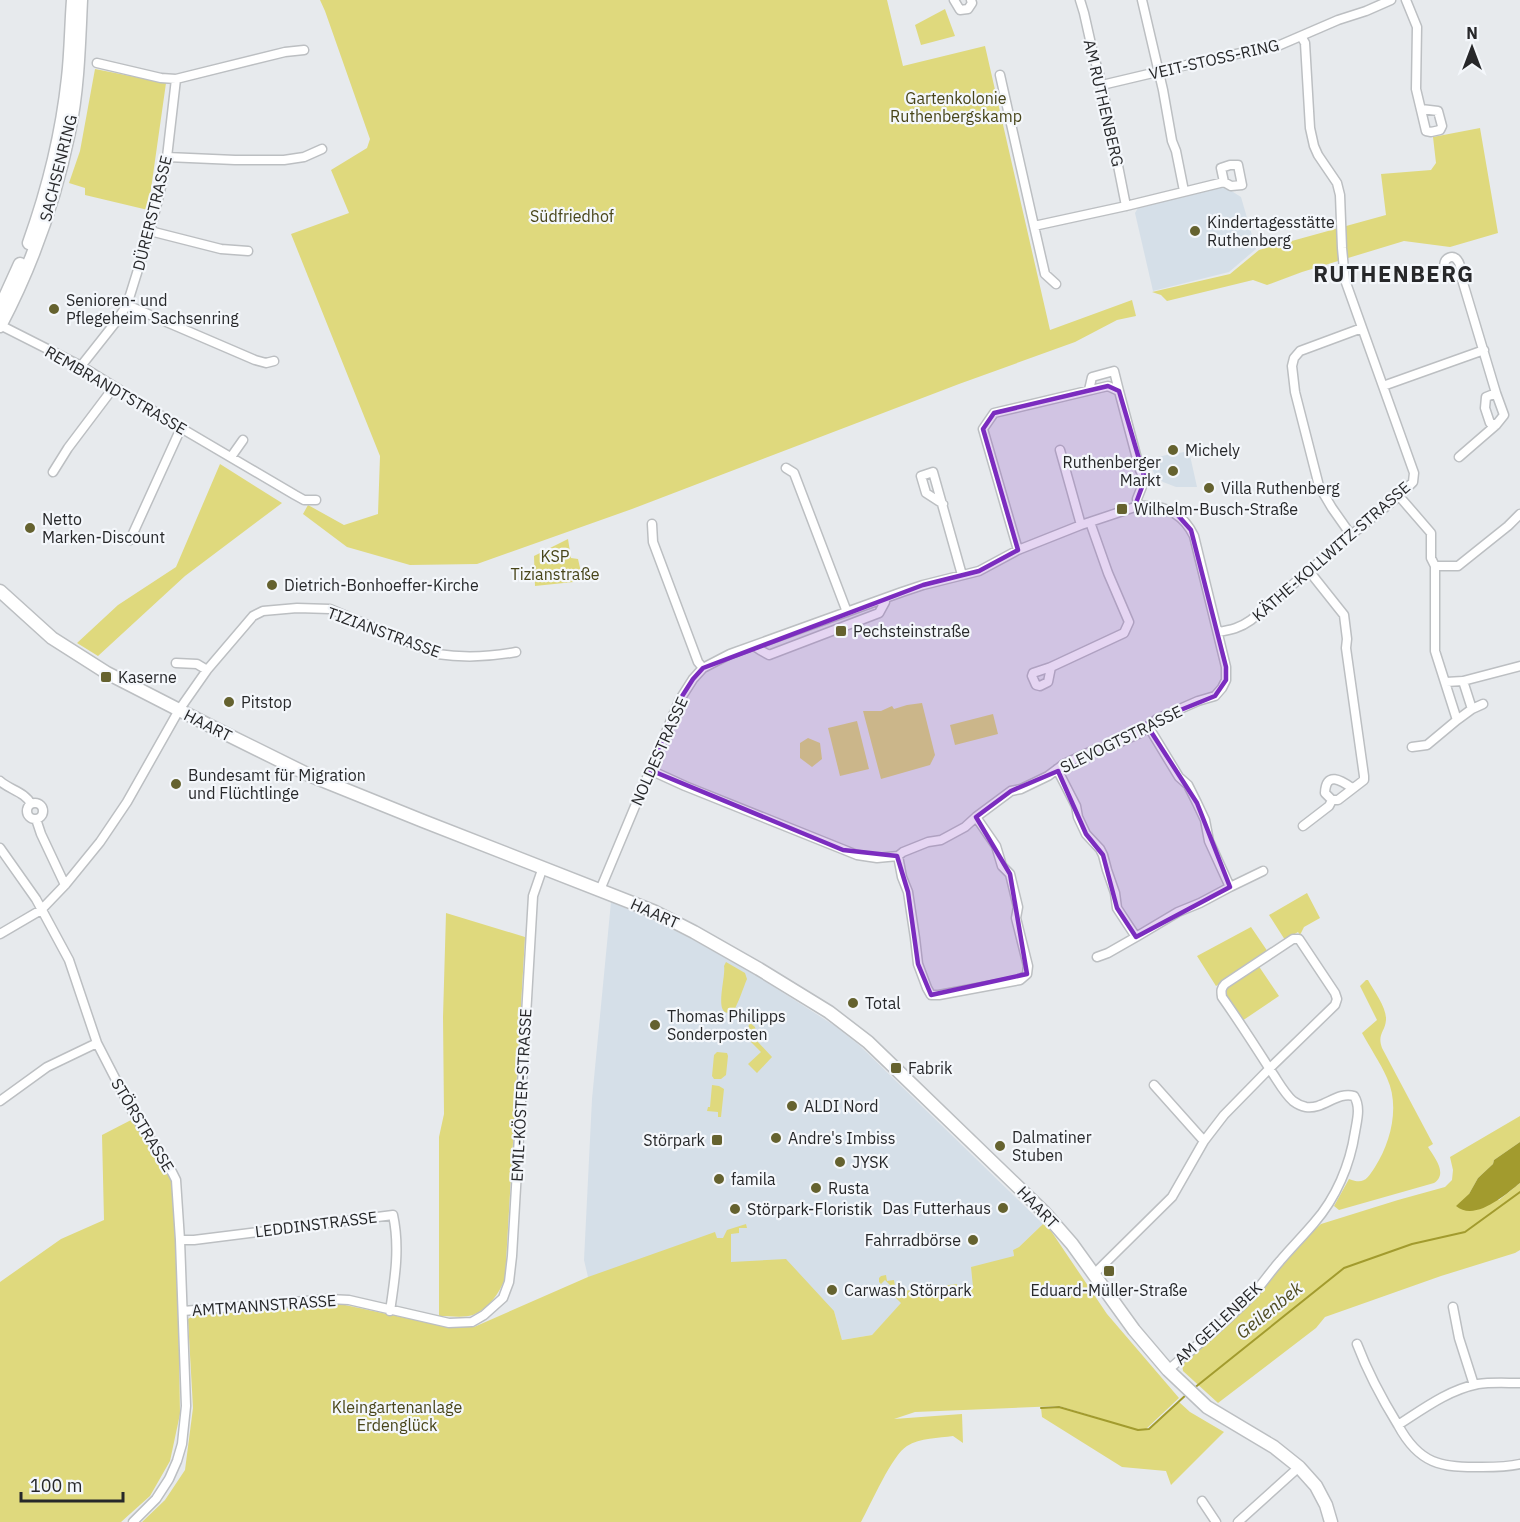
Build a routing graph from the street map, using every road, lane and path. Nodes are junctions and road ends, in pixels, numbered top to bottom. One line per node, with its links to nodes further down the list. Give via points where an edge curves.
1 (73, 0): 28 (main road, SACHSENRING, via 60,135 33,233)
2 (81, 0): 29 (main road, SACHSENRING, via 76,80 61,166 33,254)
3 (954, 0): 4 (street, via 960,10 968,9)
4 (971, 0)
5 (1080, 0): 15 (street, AM RUTHENBERG)
6 (1142, 0): 12 (street)
7 (1391, 0): 9 (street, VEIT-STOSS-RING)
8 (1406, 0): 16 (street, via 1417,27 1416,89)
9 (1301, 36): 12 (street, VEIT-STOSS-RING, via 1280,45); 30 (street, KÄTHE-KOLLWITZ-STRASSE, via 1305,43 1310,128 1314,147 1337,183 1343,274)
10 (304, 50): 14 (street)
11 (97, 63): 14 (street)
12 (1158, 72): 15 (street, VEIT-STOSS-RING); 20 (street)
13 (1000, 75): 22 (street)
14 (176, 79): 18 (street, DÜRERSTRASSE)
15 (1102, 85): 21 (street, AM RUTHENBERG)
16 (1420, 108)
17 (322, 149): 18 (street, via 284,160)
18 (167, 156): 23 (street, DÜRERSTRASSE)
19 (1224, 182): 20 (street)
20 (1185, 191): 21 (street)
21 (1126, 206): 22 (street)
22 (1034, 226): 26 (street, via 1045,274)
23 (150, 231): 24 (street, via 221,249); 27 (street, DÜRERSTRASSE)
24 (248, 251)
25 (1461, 276): 31 (street)
26 (1056, 284)
27 (127, 304): 32 (street, via 255,360); 33 (street, DÜRERSTRASSE)
28 (0, 308)
29 (0, 326): 33 (street, REMBRANDTSTRASSE)
30 (1362, 328): 34 (street, KÄTHE-KOLLWITZ-STRASSE); 55 (street, via 1300,351 1292,366 1319,486)
31 (1484, 350): 34 (street); 38 (street)
32 (274, 361)
33 (81, 366): 35 (street, REMBRANDTSTRASSE)
34 (1383, 386): 47 (street, KÄTHE-KOLLWITZ-STRASSE, via 1414,473 1413,482)
35 (114, 387): 40 (street, REMBRANDTSTRASSE); 46 (street)
36 (1089, 390): 37 (street, via 1108,386); 37 (street, via 1092,377 1114,371); 57 (street, via 994,413 983,429)
37 (1119, 391): 50 (street, via 1145,478)
38 (1496, 393): 39 (street, via 1504,415); 39 (street, via 1486,397 1485,408 1490,423)
39 (1496, 425): 44 (street)
40 (181, 428): 43 (street, REMBRANDTSTRASSE); 56 (street)
41 (243, 440): 43 (street)
42 (1060, 450): 54 (street)
43 (231, 457): 48 (street, REMBRANDTSTRASSE, via 304,500)
44 (1459, 457)
45 (786, 468): 63 (street, via 794,473)
46 (52, 472)
47 (1399, 496): 55 (street, KÄTHE-KOLLWITZ-STRASSE); 58 (street, via 1431,533 1431,558)
48 (316, 500)
49 (943, 504): 60 (street)
50 (1138, 506): 51 (street, NOLDESTRASSE); 54 (street, NOLDESTRASSE)
51 (1174, 511): 64 (street, SLEVOGTSTRASSE, via 1194,537)
52 (1520, 514): 58 (street, via 1458,566)
53 (652, 524): 70 (street, via 653,542)
54 (1086, 524): 57 (street, NOLDESTRASSE); 68 (street, via 1129,622 1124,633)
55 (1351, 535): 59 (street, KÄTHE-KOLLWITZ-STRASSE)
56 (130, 540)
57 (1018, 550): 60 (street, NOLDESTRASSE, via 979,571)
58 (1435, 566): 73 (street, via 1435,651)
59 (1309, 571): 64 (street, KÄTHE-KOLLWITZ-STRASSE, via 1243,626); 83 (street, via 1344,615 1364,776)
60 (962, 575): 62 (street, NOLDESTRASSE)
61 (0, 591): 76 (main road, HAART, via 52,638 91,664)
62 (884, 598): 63 (street, NOLDESTRASSE); 65 (street, via 879,613 769,655)
63 (847, 612): 65 (street, NOLDESTRASSE)
64 (1218, 632): 78 (street, SLEVOGTSTRASSE, via 1226,667 1222,688 1215,696)
65 (754, 645): 70 (street, NOLDESTRASSE)
66 (516, 652): 71 (street, TIZIANSTRASSE, via 483,656 437,654 330,609 263,610 253,616)
67 (176, 663): 71 (street, via 197,664)
68 (1051, 667)
69 (1517, 667): 72 (street)
70 (703, 668): 81 (street, NOLDESTRASSE, via 679,701)
71 (207, 670): 76 (street, TIZIANSTRASSE)
72 (1463, 681): 73 (street); 75 (street)
73 (1446, 682): 77 (street)
74 (1483, 704): 75 (street)
75 (1472, 709): 77 (street)
76 (179, 710): 89 (main road, HAART, via 309,775); 91 (street, TIZIANSTRASSE, via 127,802)
77 (1457, 720): 79 (street, via 1427,745)
78 (1148, 726): 80 (street, SLEVOGTSTRASSE); 92 (street, via 1197,802 1209,842)
79 (1412, 747)
80 (1057, 769): 85 (street, SLEVOGTSTRASSE, via 1011,791); 96 (street, via 1086,834 1103,855 1117,908)
81 (650, 770): 88 (street, SLEVOGTSTRASSE, via 856,855); 93 (street, NOLDESTRASSE)
82 (0, 781): 91 (street, via 26,796 31,804 27,813 36,819)
83 (1352, 788): 84 (street, via 1338,800); 84 (street, via 1342,780 1330,780 1325,793)
84 (1332, 800): 86 (street)
85 (976, 817): 88 (street, SLEVOGTSTRASSE, via 941,840); 88 (street, via 1010,874 1028,966 1027,974 1020,980 930,998 918,964 908,892)
86 (1303, 826)
87 (0, 848): 94 (street, STÖRSTRASSE)
88 (898, 856)
89 (543, 867): 93 (main road, HAART); 108 (street, EMIL-KÖSTER-STRASSE, via 533,896 509,1282 503,1298)
90 (1263, 871): 92 (street)
91 (65, 885): 94 (street, TIZIANSTRASSE)
92 (1230, 887): 96 (street)
93 (600, 890): 104 (main road, HAART, via 694,932 829,1012 857,1033 1044,1212)
94 (41, 910): 95 (street, TIZIANSTRASSE); 98 (street, STÖRSTRASSE, via 69,960)
95 (0, 934)
96 (1136, 937): 97 (street)
97 (1097, 957)
98 (97, 1043): 101 (street, via 47,1067); 103 (street, STÖRSTRASSE, via 133,1113 172,1172)
99 (1270, 1068): 99 (street, via 1221,990 1297,938 1335,993 1336,1002); 102 (street); 110 (street, AM GEILENBEK, via 1292,1100 1308,1108 1354,1096 1358,1118 1347,1165 1316,1222 1255,1293)
100 (1154, 1084): 102 (street)
101 (0, 1101)
102 (1204, 1141): 104 (street, via 1172,1197)
103 (180, 1240): 106 (street, STÖRSTRASSE); 107 (street, LEDDINSTRASSE, via 393,1215 397,1248)
104 (1094, 1274): 110 (main road, HAART)
105 (1453, 1307): 112 (street)
106 (183, 1311): 107 (street, AMTMANNSTRASSE, via 329,1299); 117 (street, STÖRSTRASSE, via 186,1406 182,1444 169,1479)
107 (390, 1311): 108 (street, AMTMANNSTRASSE, via 449,1323 472,1322)
108 (484, 1315)
109 (1357, 1344): 113 (street)
110 (1168, 1370): 115 (main road, HAART, via 1219,1415 1274,1446)
111 (1520, 1383): 112 (street)
112 (1474, 1385): 113 (street, via 1451,1392)
113 (1398, 1425): 114 (street, via 1416,1450 1446,1466)
114 (1520, 1464)
115 (1299, 1467): 119 (street); 120 (main road, HAART, via 1316,1486)
116 (1202, 1501): 118 (street)
117 (133, 1522)
118 (1216, 1522)
119 (1238, 1522)
120 (1331, 1522)

